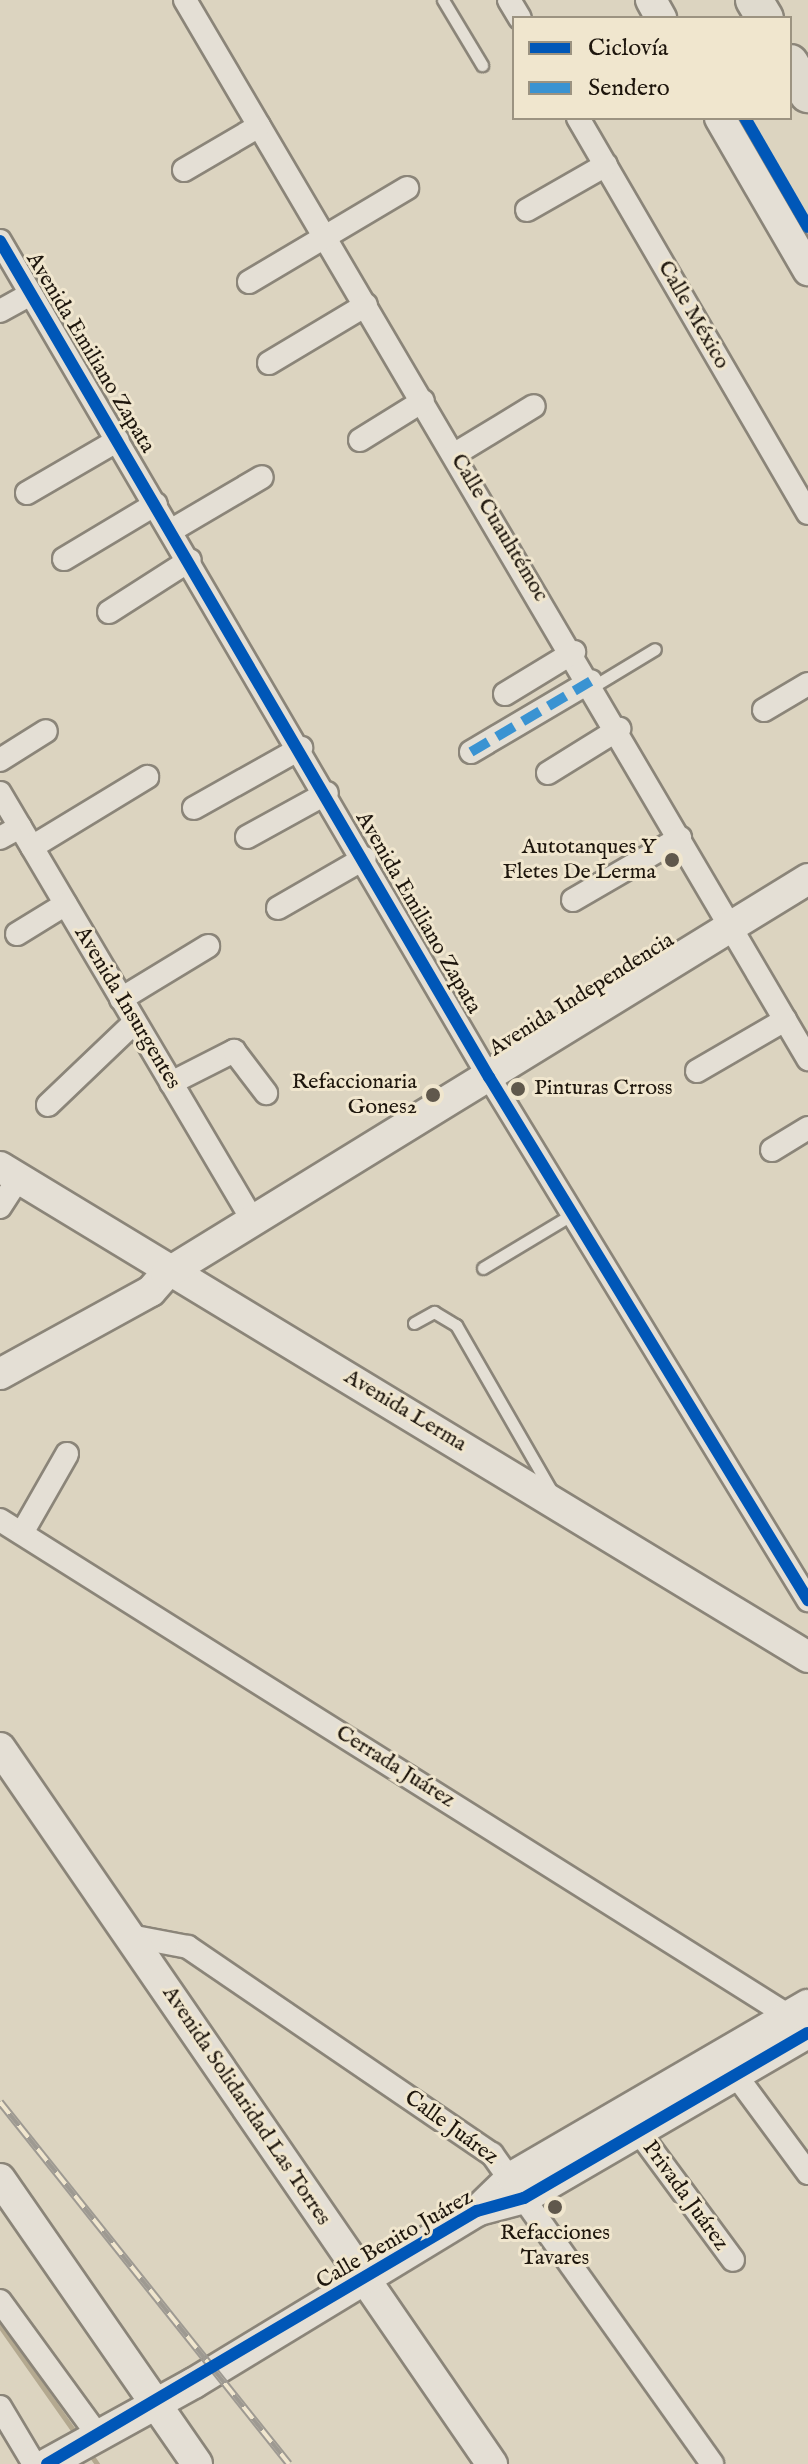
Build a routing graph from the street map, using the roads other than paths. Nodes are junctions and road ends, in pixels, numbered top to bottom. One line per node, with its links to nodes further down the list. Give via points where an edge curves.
1 (185, 0): 8 (street, Calle Cuauhtémoc)
2 (443, 0): 3 (lane)
3 (482, 65)
4 (792, 66): 5 (highway)
5 (808, 94)
6 (579, 120): 9 (street, Calle México)
7 (721, 120): 15 (main road)
8 (259, 126): 10 (street); 13 (street, Calle Cuauhtémoc)
9 (606, 165): 12 (street); 29 (street, Calle México)
10 (184, 170)
11 (407, 188): 13 (street)
12 (527, 210)
13 (327, 240): 16 (street); 18 (street, Calle Cuauhtémoc)
14 (0, 241): 17 (street, Avenida Emiliano Zapata)
15 (808, 270)
16 (249, 282)
17 (31, 294): 19 (street); 23 (street, Avenida Emiliano Zapata)
18 (366, 305): 20 (street); 21 (street, Calle Cuauhtémoc)
19 (0, 311)
20 (269, 363)
21 (423, 401): 24 (street); 25 (street, Calle Cuauhtémoc)
22 (534, 406): 25 (street)
23 (118, 440): 27 (street); 28 (street, Avenida Emiliano Zapata)
24 (360, 440)
25 (455, 454): 35 (street, Calle Cuauhtémoc)
26 (262, 477): 30 (street)
27 (27, 493)
28 (156, 504): 30 (street, Avenida Emiliano Zapata); 31 (street)
29 (808, 513)
30 (172, 530): 32 (street, Avenida Emiliano Zapata)
31 (64, 559)
32 (190, 560): 33 (street); 42 (street, Avenida Emiliano Zapata)
33 (109, 612)
34 (655, 649): 36 (lane)
35 (574, 652): 36 (street, Calle Cuauhtémoc); 38 (street)
36 (593, 683): 40 (street, Calle Cuauhtémoc); 43 (street)
37 (808, 684): 39 (street)
38 (505, 694)
39 (764, 710)
40 (619, 729): 45 (street); 53 (street, Calle Cuauhtémoc)
41 (46, 731): 44 (street)
42 (301, 748): 48 (street, Avenida Emiliano Zapata); 49 (street)
43 (471, 752)
44 (0, 760)
45 (548, 773)
46 (147, 777): 54 (street)
47 (0, 793): 50 (street, Avenida Insurgentes)
48 (327, 793): 51 (street); 55 (street, Avenida Emiliano Zapata)
49 (194, 808)
50 (20, 827): 52 (street); 54 (street, Avenida Insurgentes)
51 (247, 837)
52 (0, 838)
53 (680, 838): 57 (street); 60 (street, Calle Cuauhtémoc)
54 (32, 847): 58 (street, Avenida Insurgentes)
55 (365, 858): 59 (street); 68 (street, Avenida Emiliano Zapata)
56 (808, 879): 60 (main road, Avenida Independencia)
57 (573, 900)
58 (66, 904): 61 (street); 63 (street, Avenida Insurgentes)
59 (278, 908)
60 (730, 926): 64 (street, Calle Cuauhtémoc); 68 (main road, Avenida Independencia)
61 (17, 934)
62 (208, 946): 63 (street)
63 (121, 999): 65 (street, Avenida Insurgentes)
64 (785, 1020): 66 (street, Calle Cuauhtémoc); 67 (street)
65 (135, 1022): 69 (street, Avenida Insurgentes); 71 (street)
66 (808, 1059)
67 (697, 1071)
68 (489, 1077): 75 (street, Avenida Emiliano Zapata); 76 (main road, Avenida Independencia)
69 (171, 1083): 70 (street, via 238,1052); 76 (street, Avenida Insurgentes)
70 (266, 1093)
71 (48, 1105)
72 (808, 1128): 73 (street)
73 (772, 1150)
74 (8, 1188): 78 (main road, Avenida Lerma)
75 (573, 1214): 77 (lane); 85 (street, Avenida Emiliano Zapata)
76 (254, 1223): 78 (main road, Avenida Independencia)
77 (483, 1268)
78 (163, 1279): 80 (main road, Avenida Independencia); 82 (main road, Avenida Lerma)
79 (414, 1323): 82 (lane, via 434,1312 456,1325)
80 (0, 1374)
81 (67, 1454): 84 (street)
82 (560, 1505): 86 (main road, Avenida Lerma)
83 (0, 1520): 84 (street, Cerrada Juárez)
84 (22, 1533): 89 (street, Cerrada Juárez)
85 (808, 1600)
86 (808, 1657)
87 (0, 1748): 88 (main road, Avenida Solidaridad Las Torres)
88 (130, 1936): 94 (street, Calle Juárez, via 188,1947 492,2154); 96 (main road, Avenida Solidaridad Las Torres)
89 (802, 2018): 90 (main road, Calle Benito Juárez); 94 (main road, Calle Benito Juárez)
90 (735, 2074): 91 (main road, Calle Benito Juárez); 92 (street)
91 (638, 2131): 94 (main road, Calle Benito Juárez); 95 (street, Privada Juárez)
92 (808, 2173)
93 (0, 2179): 98 (main road)
94 (518, 2187): 96 (main road, Calle Benito Juárez); 104 (street, Calle Juárez)
95 (733, 2260)
96 (365, 2280): 98 (main road, Calle Benito Juárez); 103 (main road, Avenida Solidaridad Las Torres)
97 (0, 2301): 100 (street)
98 (156, 2405): 100 (main road, Calle Benito Juárez); 102 (main road)
99 (0, 2407): 101 (street)
100 (75, 2452)
101 (34, 2464)
102 (197, 2464)
103 (492, 2464)
104 (712, 2464)

